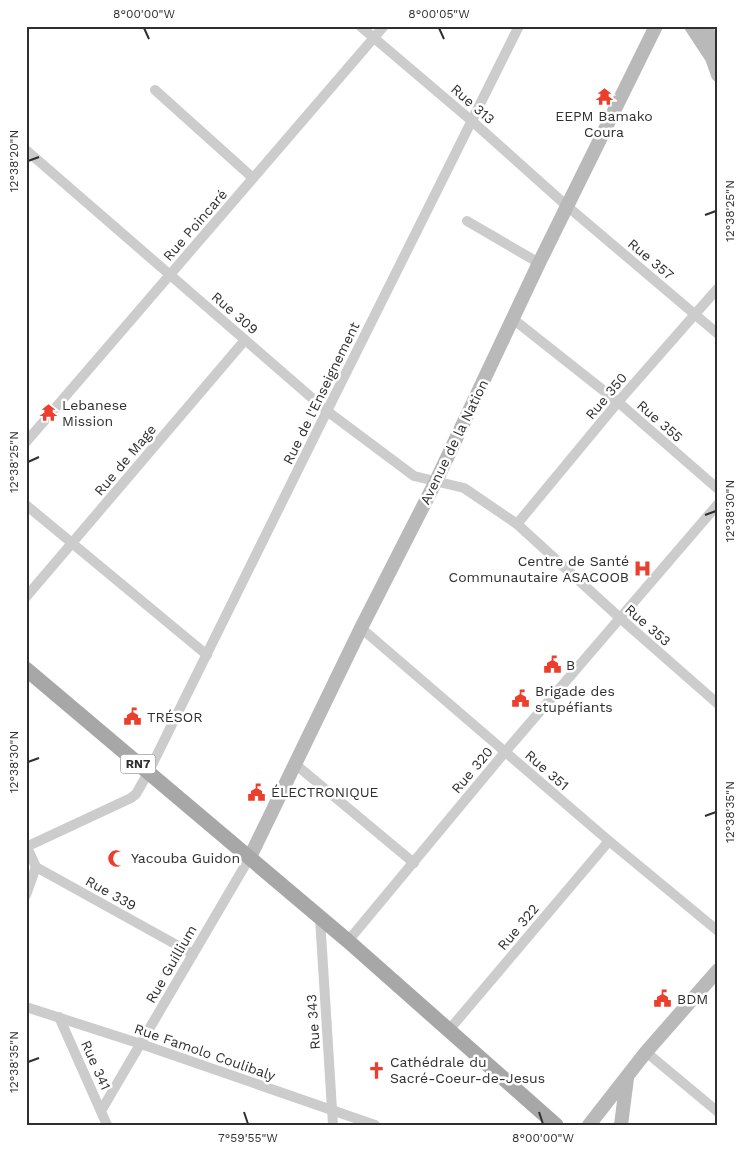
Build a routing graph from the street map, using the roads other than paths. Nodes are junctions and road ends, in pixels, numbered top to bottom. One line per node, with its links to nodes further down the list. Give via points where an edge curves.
1 (360, 26): 8 (street, Rue 313)
2 (384, 26): 8 (street, Rue Poincaré)
3 (520, 26): 12 (street, Rue de l'Enseignement)
4 (656, 26): 15 (street, Avenue de la Nation)
5 (691, 26): 9 (street)
6 (706, 26): 7 (street); 9 (street)
7 (718, 32)
8 (374, 38): 12 (street, Rue 313); 14 (street, Rue Poincaré)
9 (712, 58): 10 (street)
10 (718, 75)
11 (155, 90): 14 (street)
12 (473, 122): 15 (street, Rue 313); 25 (street, Rue de l'Enseignement)
13 (26, 150): 18 (street, Rue 309)
14 (253, 178): 18 (street, Rue Poincaré)
15 (567, 206): 17 (street, Avenue de la Nation); 20 (street, Rue 357)
16 (467, 221): 17 (street)
17 (539, 263): 21 (street, Avenue de la Nation)
18 (170, 275): 23 (street, Rue 309); 26 (street, Rue Poincaré)
19 (718, 288): 20 (street, Rue 350)
20 (695, 314): 22 (street, Rue 357); 24 (street, Rue 350)
21 (512, 319): 24 (street, Rue 355); 27 (street, Avenue de la Nation)
22 (718, 334)
23 (245, 340): 25 (street, Rue 309); 32 (street, Rue de Mage)
24 (618, 402): 28 (street, Rue 355); 31 (street, Rue 350)
25 (327, 411): 27 (street, Rue 309, via 414,476); 36 (street, Rue de l'Enseignement)
26 (26, 442)
27 (436, 481): 31 (street, Rue 353, via 464,488); 35 (street, Avenue de la Nation)
28 (718, 489)
29 (718, 504): 34 (street, Rue 320)
30 (26, 505): 32 (street)
31 (518, 524): 34 (street, Rue 353)
32 (72, 544): 33 (street, Rue de Mage); 36 (street)
33 (26, 597)
34 (620, 618): 38 (street, Rue 353); 39 (street, Rue 320)
35 (361, 628): 39 (street, Rue 351); 40 (street, Avenue de la Nation)
36 (207, 655): 41 (street, Rue de l'Enseignement)
37 (26, 670): 41 (main road, RN7)
38 (718, 704)
39 (505, 752): 42 (street, Rue 351); 45 (street, Rue 320)
40 (295, 764): 44 (street, Avenue de la Nation); 45 (street)
41 (148, 773): 43 (street, Rue de l'Enseignement, via 131,798); 44 (main road, RN7)
42 (609, 841): 49 (street, Rue 351); 55 (street, Rue 322)
43 (26, 846): 46 (street)
44 (250, 857): 48 (main road, RN7); 51 (street, Rue Guillium)
45 (414, 862): 50 (street, Rue 320)
46 (36, 866): 47 (street); 51 (street, Rue 339)
47 (26, 895)
48 (320, 918): 50 (main road, RN7); 59 (street, Rue 343)
49 (718, 932)
50 (348, 941): 55 (main road, RN7)
51 (193, 954): 56 (street, Rue Guillium)
52 (718, 970): 57 (street)
53 (26, 1007): 54 (street, Rue Famolo Coulibaly)
54 (59, 1017): 56 (street, Rue Famolo Coulibaly); 60 (street, Rue 341)
55 (449, 1030): 65 (main road, RN7)
56 (141, 1044): 59 (street, Rue Famolo Coulibaly); 60 (street, Rue Guillium)
57 (646, 1052): 58 (street); 61 (street)
58 (627, 1077): 66 (street); 67 (street)
59 (332, 1110): 63 (street, Rue 343); 64 (street, Rue Famolo Coulibaly)
60 (101, 1111): 62 (street, Rue 341)
61 (718, 1112)
62 (107, 1125)
63 (333, 1125)
64 (375, 1125)
65 (556, 1125)
66 (589, 1125)
67 (620, 1125)

